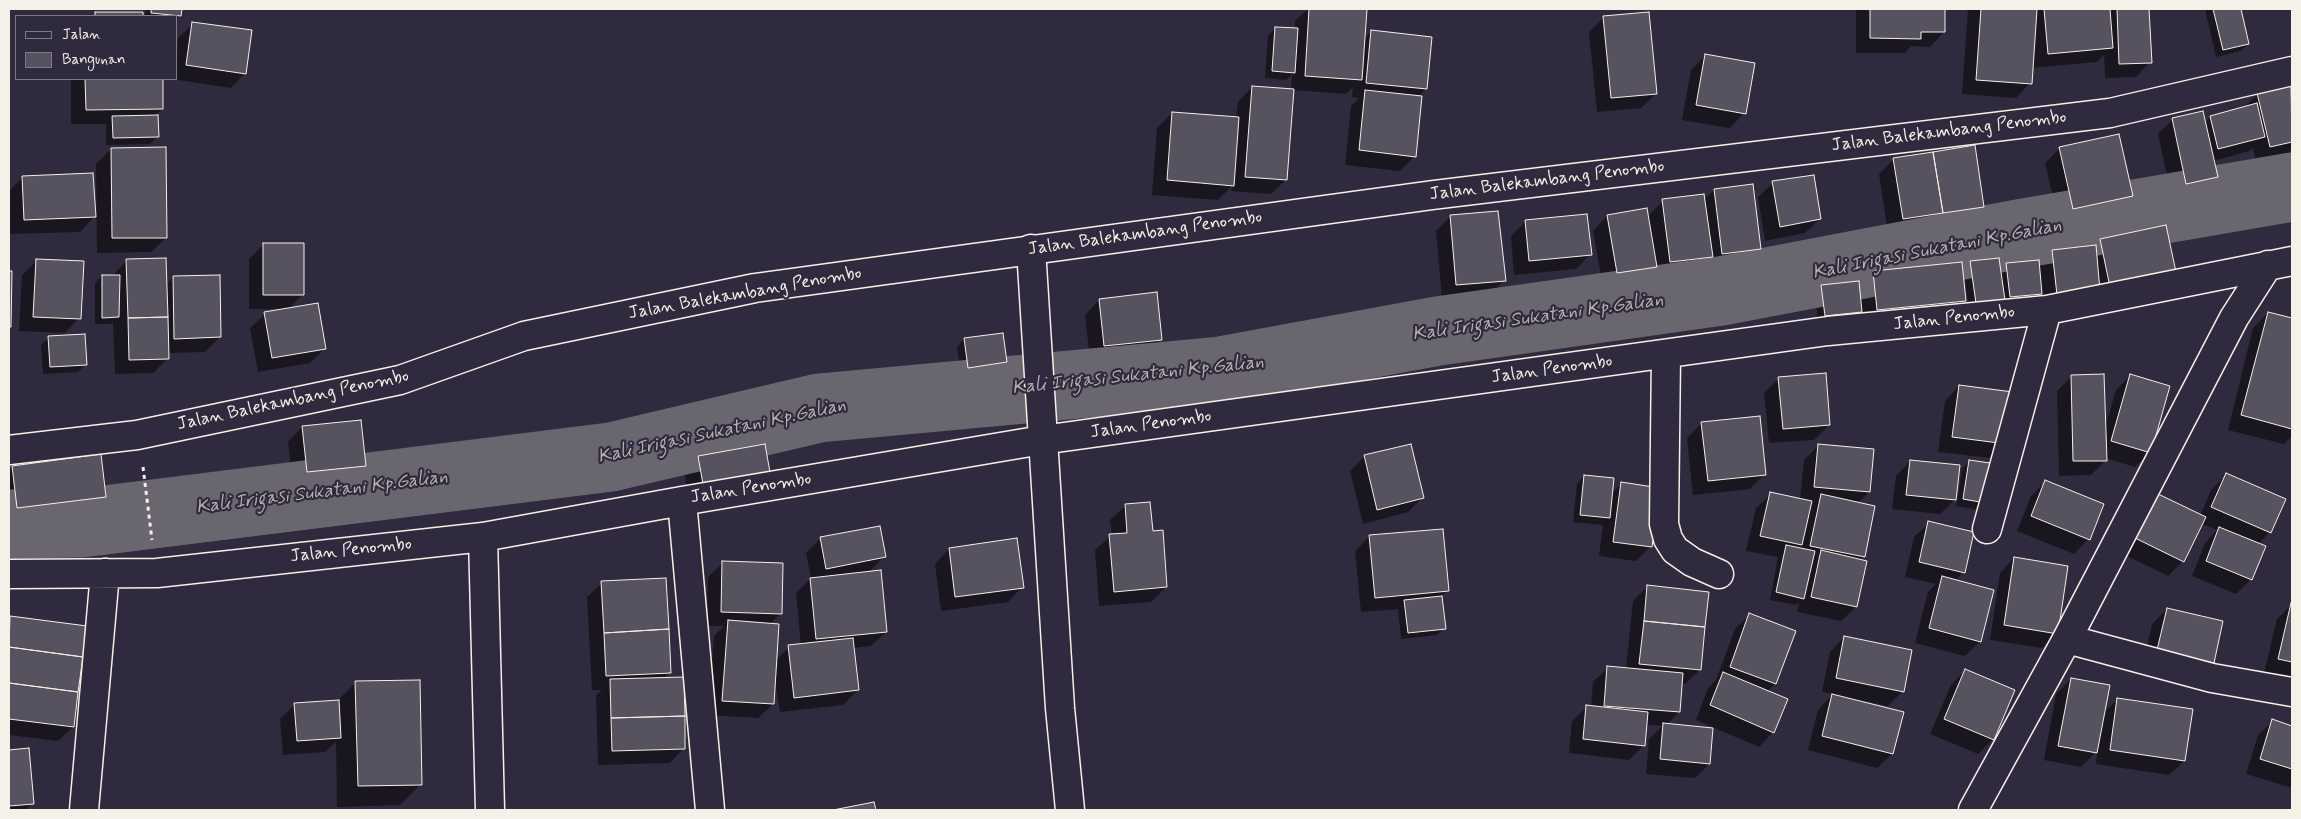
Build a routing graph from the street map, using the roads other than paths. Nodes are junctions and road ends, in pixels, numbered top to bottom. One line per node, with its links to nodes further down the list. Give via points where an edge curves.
1 (2292, 71): 2 (street, Jalan Balekambang Penombo, via 2110,113 1433,195)
2 (1031, 249): 6 (street); 7 (street, Jalan Balekambang Penombo, via 755,288 524,336 400,380 137,435)
3 (2280, 263): 4 (street, Jalan Penombo); 14 (street, via 2234,318)
4 (2047, 310): 5 (street, Jalan Penombo, via 1828,331); 9 (street)
5 (1666, 354): 6 (street, Jalan Penombo); 13 (street, via 1664,524 1675,550)
6 (1042, 440): 8 (street, Jalan Penombo); 19 (street)
7 (9, 450)
8 (682, 501): 10 (street, Jalan Penombo); 18 (street)
9 (1987, 530)
10 (483, 537): 11 (street, Jalan Penombo, via 156,574); 17 (street)
11 (105, 573): 12 (street, Jalan Penombo); 16 (street)
12 (9, 574)
13 (1719, 574)
14 (2067, 639): 15 (street, via 2212,678); 20 (street)
15 (2292, 692)
16 (84, 810)
17 (490, 810)
18 (710, 810)
19 (1070, 810)
20 (1973, 810)

